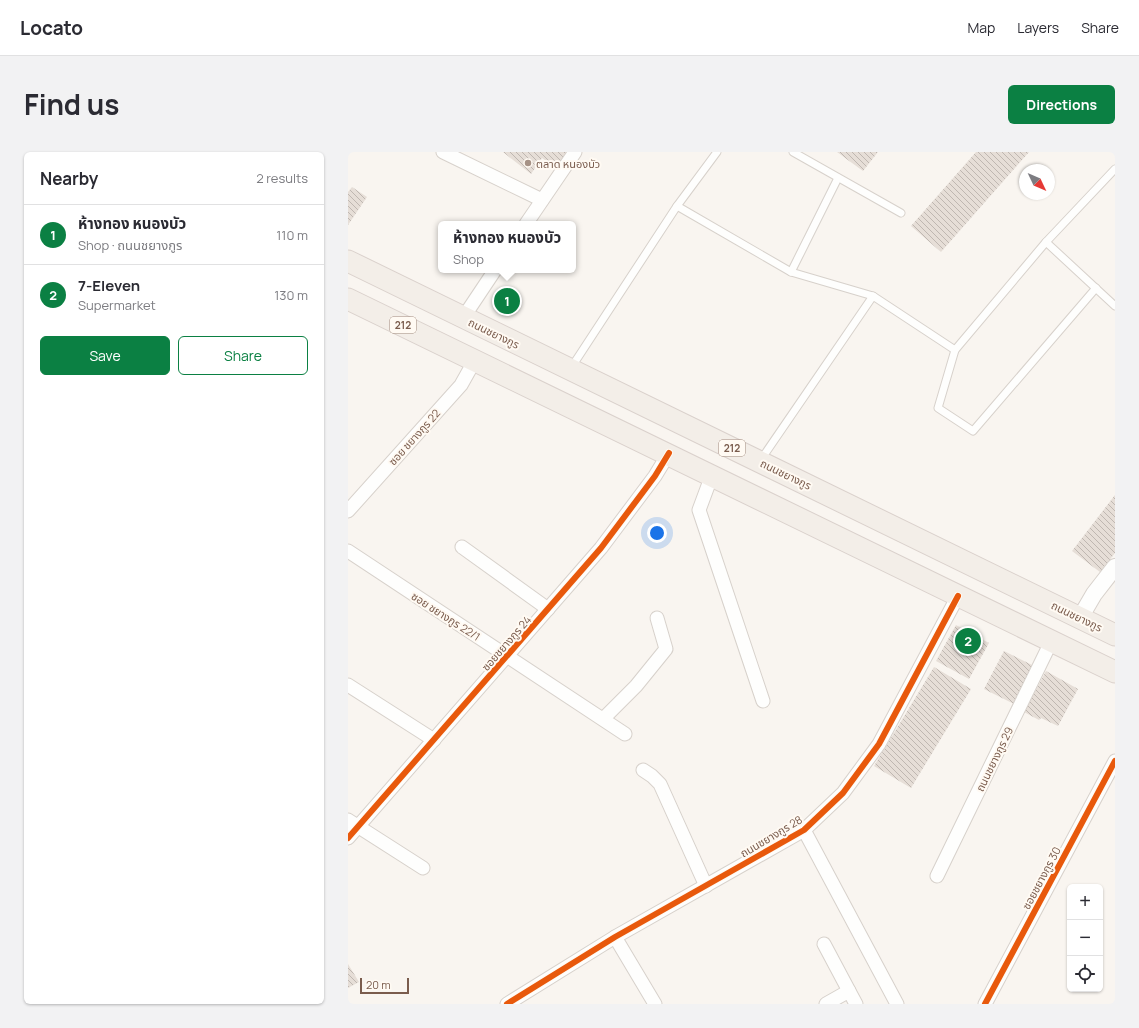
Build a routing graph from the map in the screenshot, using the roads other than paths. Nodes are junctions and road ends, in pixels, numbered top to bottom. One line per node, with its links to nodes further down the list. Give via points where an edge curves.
1 (443, 152): 7 (street)
2 (575, 152): 7 (street)
3 (717, 152): 8 (lane)
4 (793, 152): 6 (lane)
5 (1115, 169): 11 (lane)
6 (838, 178): 9 (lane); 13 (lane)
7 (542, 200): 10 (street)
8 (677, 206): 13 (lane); 22 (lane)
9 (901, 213)
10 (528, 221)
11 (1046, 242): 15 (lane); 20 (lane)
12 (348, 261): 19 (main road, ถนนชยางกูร / 212)
13 (791, 272): 16 (lane)
14 (493, 273): 19 (street)
15 (1096, 288): 18 (lane); 20 (lane, via 973,431 938,408)
16 (873, 296): 20 (lane); 24 (lane)
17 (348, 299): 21 (main road, 212)
18 (1115, 306)
19 (463, 318): 22 (main road, ถนนชยางกูร / 212)
20 (955, 350)
21 (475, 360): 23 (main road, 212); 26 (street, ซอย ชยางกูร 22, via 461,385)
22 (570, 370): 24 (main road, ถนนชยางกูร / 212)
23 (668, 453): 25 (main road, 212); 31 (street, ซอยชยางกูร 24, via 655,476 601,548)
24 (760, 461): 33 (main road, ถนนชยางกูร / 212)
25 (712, 475): 30 (main road, 212); 39 (street, via 699,510)
26 (348, 511)
27 (462, 547): 31 (street)
28 (348, 551): 36 (street, ซอย ชยางกูร 22/1)
29 (1115, 568): 33 (street, via 1094,594)
30 (958, 596): 35 (main road, 212); 46 (street, ถนนชยางกูร 28, via 879,744 842,793)
31 (548, 609): 36 (street, ซอยชยางกูร 24)
32 (657, 618): 40 (street, via 666,649 636,686)
33 (1080, 618): 34 (main road, ถนนชยางกูร / 212)
34 (1115, 635)
35 (1051, 642): 37 (main road, 212); 49 (street, ถนนชยางกูร 29)
36 (507, 656): 40 (street, ซอย ชยางกูร 22/1); 42 (street, ซอยชยางกูร 24)
37 (1115, 672)
38 (348, 685): 42 (street)
39 (763, 701)
40 (603, 718): 41 (street, ซอย ชยางกูร 22/1)
41 (625, 734)
42 (434, 740): 45 (street, ซอยชยางกูร 24)
43 (1115, 761): 59 (street, ซอยชยางกูร 30)
44 (644, 770): 50 (street, via 660,784)
45 (353, 823): 47 (street, ซอยชยางกูร 24); 48 (street)
46 (804, 830): 50 (street, ถนนชยางกูร 28); 58 (street)
47 (348, 838)
48 (423, 868)
49 (937, 876)
50 (706, 886): 51 (street, ถนนชยางกูร 28)
51 (615, 938): 54 (street, ถนนชยางกูร 28); 55 (street)
52 (824, 944): 53 (street)
53 (849, 991): 56 (street); 57 (street)
54 (507, 1004)
55 (655, 1004)
56 (826, 1004)
57 (856, 1004)
58 (897, 1004)
59 (985, 1004)

